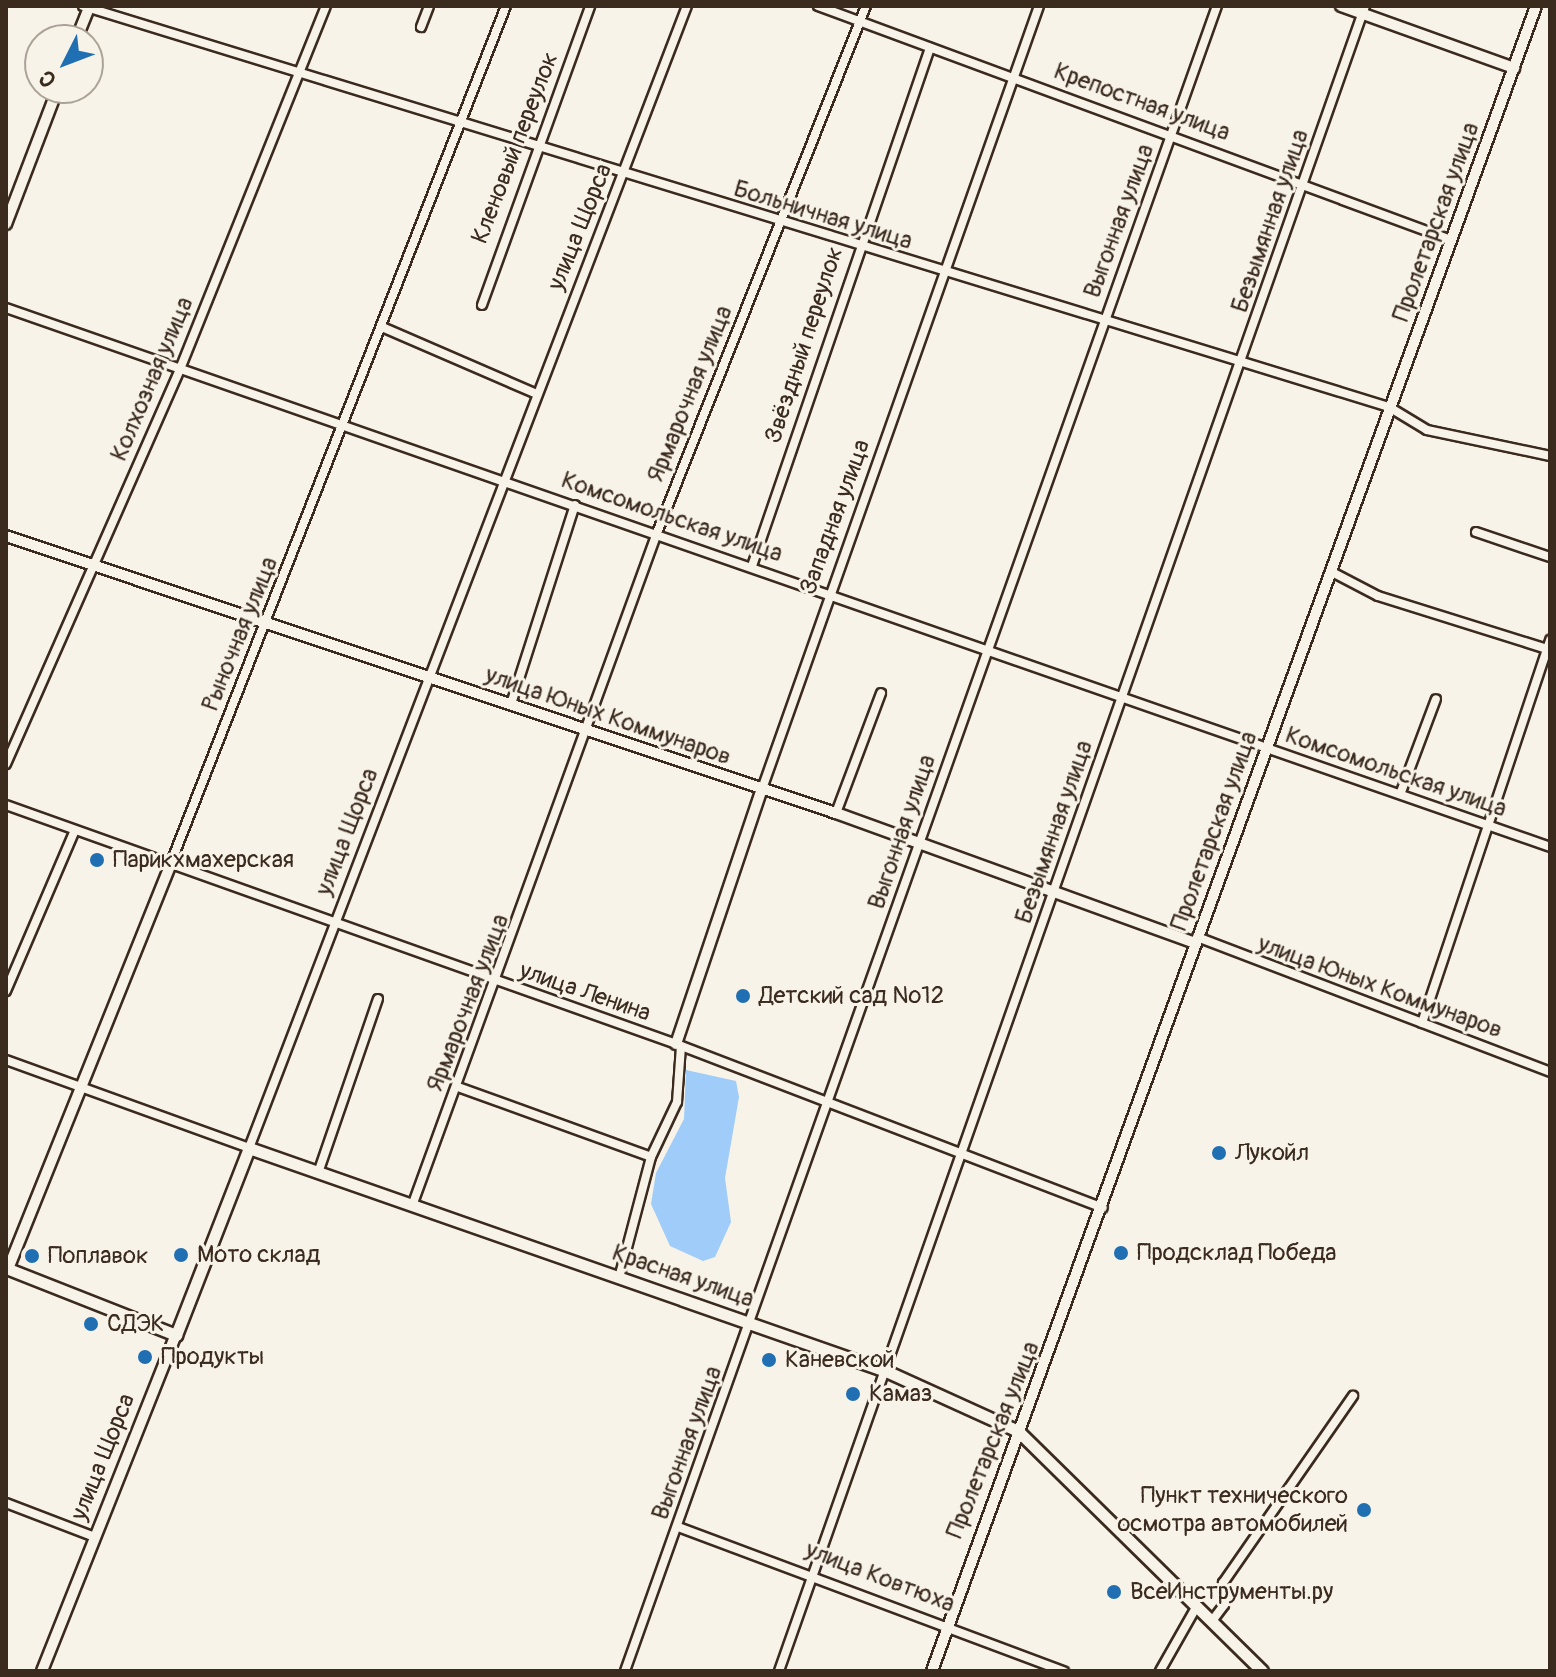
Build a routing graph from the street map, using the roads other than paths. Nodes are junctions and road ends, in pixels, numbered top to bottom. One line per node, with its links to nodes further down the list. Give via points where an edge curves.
1 (326, 6): 18 (street, Колхозная улица)
2 (429, 6): 15 (street)
3 (506, 6): 21 (street, Рыночная улица)
4 (590, 6): 23 (street, Кленовый переулок)
5 (687, 6): 24 (street, улица Щорса)
6 (818, 6): 14 (street, Крепостная улица)
7 (866, 6): 14 (street, Ярмарочная улица)
8 (1039, 6): 19 (street, Западная улица)
9 (1217, 6): 22 (street, Выгонная улица)
10 (1341, 6): 13 (street)
11 (1536, 6): 17 (street, Пролетарская улица)
12 (87, 7): 18 (street, Больничная улица)
13 (1364, 9): 17 (street); 25 (street, Безымянная улица)
14 (860, 20): 16 (street, Крепостная улица); 27 (street, Ярмарочная улица)
15 (421, 27)
16 (930, 48): 19 (street, Крепостная улица); 29 (street, Звёздный переулок)
17 (1514, 68): 28 (street, Пролетарская улица)
18 (300, 72): 21 (street, Больничная улица); 36 (street, Колхозная улица)
19 (1014, 78): 22 (street, Крепостная улица); 30 (street, Западная улица)
20 (52, 104): 26 (street)
21 (462, 122): 23 (street, Больничная улица); 34 (street, Рыночная улица)
22 (1172, 135): 25 (street, Крепостная улица); 33 (street, Выгонная улица)
23 (536, 146): 24 (street, Больничная улица); 31 (street, Кленовый переулок)
24 (625, 175): 27 (street, Больничная улица); 37 (street, улица Щорса)
25 (1306, 182): 28 (street, Крепостная улица); 35 (street, Безымянная улица)
26 (6, 224)
27 (779, 224): 29 (street, Больничная улица); 44 (street, Ярмарочная улица)
28 (1451, 240): 38 (street, Пролетарская улица)
29 (858, 246): 30 (street, Больничная улица); 48 (street, Звёздный переулок)
30 (943, 273): 33 (street, Больничная улица); 50 (street, Западная улица)
31 (482, 305)
32 (6, 308): 36 (street, Комсомольская улица)
33 (1105, 320): 35 (street, Больничная улица); 53 (street, Выгонная улица)
34 (382, 327): 37 (street); 39 (street, Рыночная улица)
35 (1242, 362): 38 (street, Больничная улица); 56 (street, Безымянная улица)
36 (180, 369): 39 (street, Комсомольская улица); 47 (street, Колхозная улица)
37 (537, 394): 41 (street, улица Щорса)
38 (1389, 407): 40 (street, Больничная улица, via 1427,430); 49 (street, Пролетарская улица)
39 (344, 425): 41 (street, Комсомольская улица); 51 (street, Рыночная улица)
40 (1550, 456)
41 (503, 480): 42 (street, Комсомольская улица); 54 (street, улица Щорса)
42 (575, 505): 44 (street, Комсомольская улица); 58 (street)
43 (1476, 532): 46 (street)
44 (657, 533): 48 (street, Комсомольская улица); 59 (street, Ярмарочная улица)
45 (6, 536): 47 (street, улица Юных Коммунаров)
46 (1550, 557)
47 (91, 565): 51 (street, улица Юных Коммунаров); 61 (street, Колхозная улица)
48 (752, 566): 50 (street, Комсомольская улица)
49 (1330, 571): 52 (street, via 1378,596); 60 (street, Пролетарская улица)
50 (828, 593): 53 (street, Комсомольская улица); 62 (street, Западная улица)
51 (266, 623): 54 (street, улица Юных Коммунаров); 70 (street, Рыночная улица)
52 (1549, 646): 66 (street)
53 (987, 650): 56 (street, Комсомольская улица); 68 (street, Выгонная улица)
54 (430, 676): 58 (street, улица Юных Коммунаров); 72 (street, улица Щорса)
55 (881, 693): 65 (street)
56 (1124, 696): 60 (street, Комсомольская улица); 71 (street, Безымянная улица)
57 (1436, 699): 63 (street)
58 (511, 704): 59 (street, улица Юных Коммунаров)
59 (588, 730): 62 (street, улица Юных Коммунаров); 74 (street, Ярмарочная улица)
60 (1266, 747): 63 (street, Комсомольская улица); 73 (street, Пролетарская улица)
61 (6, 764)
62 (762, 789): 65 (street, улица Юных Коммунаров); 78 (street, Западная улица)
63 (1401, 792): 66 (street, Комсомольская улица)
64 (6, 805): 67 (street, улица Ленина)
65 (836, 813): 68 (street, улица Юных Коммунаров)
66 (1485, 824): 69 (street, Комсомольская улица); 77 (street)
67 (75, 830): 70 (street, улица Ленина); 75 (street)
68 (918, 842): 71 (street, улица Юных Коммунаров); 83 (street, Выгонная улица)
69 (1550, 847)
70 (170, 865): 72 (street, улица Ленина); 81 (street, Рыночная улица)
71 (1054, 891): 73 (street, улица Юных Коммунаров); 85 (street, Безымянная улица)
72 (335, 927): 74 (street, улица Ленина); 84 (street, улица Щорса)
73 (1196, 940): 77 (street, улица Юных Коммунаров); 89 (street, Пролетарская улица)
74 (498, 983): 78 (street, улица Ленина); 82 (street, Ярмарочная улица)
75 (6, 991)
76 (378, 999): 87 (street)
77 (1422, 1023): 80 (street, улица Юных Коммунаров)
78 (678, 1045): 83 (street, улица Ленина); 86 (street, via 677,1102)
79 (6, 1060): 81 (street, Красная улица)
80 (1550, 1072)
81 (82, 1087): 84 (street, Красная улица); 90 (street, Рыночная улица)
82 (458, 1087): 86 (street); 88 (street, Ярмарочная улица)
83 (830, 1105): 85 (street, улица Ленина); 92 (street, Выгонная улица)
84 (249, 1148): 87 (main road, Красная улица); 93 (main road, улица Щорса)
85 (965, 1154): 89 (street, улица Ленина); 94 (street, Безымянная улица)
86 (651, 1157): 91 (street)
87 (318, 1173): 88 (main road, Красная улица)
88 (412, 1206): 91 (main road, Красная улица)
89 (1103, 1208): 96 (street, Пролетарская улица)
90 (7, 1271): 93 (main road)
91 (619, 1278): 92 (main road, Красная улица)
92 (753, 1324): 94 (main road, Красная улица); 98 (street, Выгонная улица)
93 (176, 1335): 99 (street, улица Щорса)
94 (886, 1371): 96 (main road, Красная улица); 100 (street, Безымянная улица)
95 (1353, 1396): 102 (street, via 1223,1583 1224,1605)
96 (1018, 1431): 101 (main road, Красная улица); 103 (street, Пролетарская улица)
97 (6, 1503): 99 (street)
98 (678, 1527): 100 (street, улица Ковтюха); 105 (street, Выгонная улица)
99 (95, 1537): 104 (street, улица Щорса)
100 (812, 1574): 103 (street, улица Ковтюха); 106 (street, Безымянная улица)
101 (1197, 1606): 102 (main road, Красная улица); 109 (street)
102 (1212, 1621): 110 (main road, Красная улица)
103 (947, 1627): 107 (street, Пролетарская улица); 108 (street, улица Ковтюха)
104 (42, 1671)
105 (625, 1671)
106 (779, 1671)
107 (932, 1671)
108 (1064, 1671)
109 (1160, 1671)
110 (1262, 1671)

